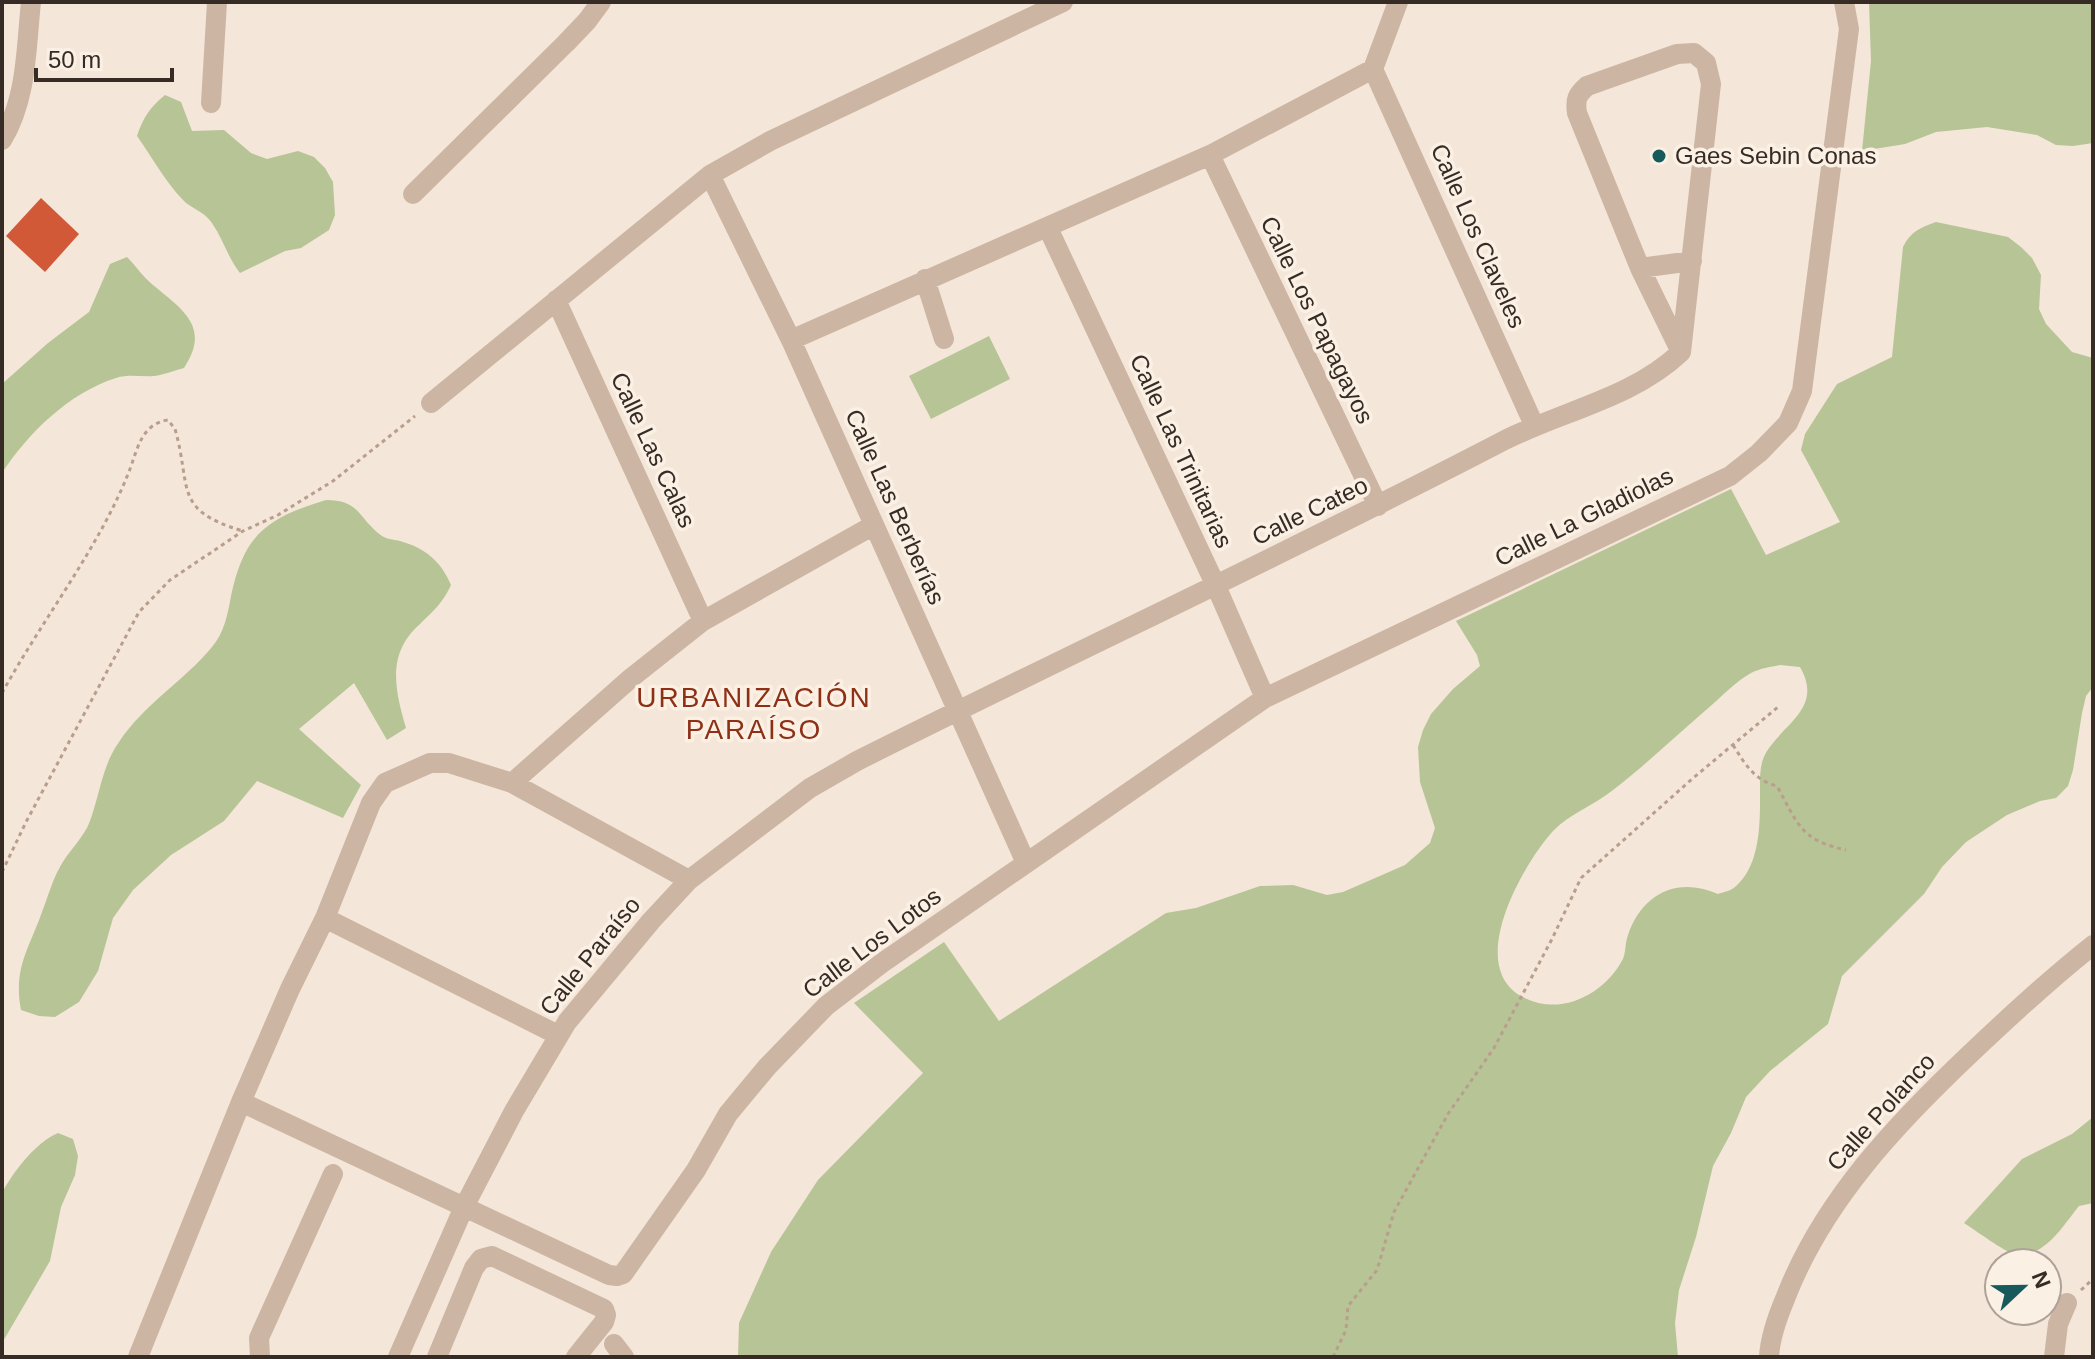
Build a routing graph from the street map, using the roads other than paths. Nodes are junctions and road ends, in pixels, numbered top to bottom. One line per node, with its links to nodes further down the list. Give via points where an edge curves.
1 (31, 2): 9 (street, via 21,95)
2 (217, 2): 8 (street)
3 (601, 2): 12 (street)
4 (1063, 2): 11 (street, via 770,141)
5 (1398, 2): 7 (street)
6 (1844, 2): 27 (street, Calle La Gladiolas, via 1849,29 1802,391 1788,423 1730,476)
7 (1373, 69): 10 (street); 22 (street, Calle Los Claveles)
8 (211, 103)
9 (2, 140)
10 (1210, 155): 13 (street); 23 (street, Calle Los Papagayos)
11 (710, 175): 17 (street); 19 (street, Calle Las Berberías)
12 (413, 194)
13 (1048, 228): 16 (street); 25 (street, Calle Las Trinitarias)
14 (1692, 261): 15 (street); 15 (street, via 1711,84 1706,63 1694,53 1677,54 1587,86 1577,95 1577,113); 20 (street)
15 (1640, 268): 20 (street)
16 (925, 279): 18 (street); 19 (street)
17 (556, 300): 21 (street); 26 (street, Calle Las Calas)
18 (944, 339)
19 (791, 340): 24 (street, Calle Las Berberías)
20 (1681, 352): 22 (street, Calle Cateo, via 1646,380)
21 (431, 403)
22 (1534, 425): 23 (street, Calle Cateo)
23 (1378, 506): 25 (street, Calle Cateo)
24 (874, 525): 26 (street); 28 (street, Calle Las Berberías)
25 (1216, 586): 27 (street, Calle Las Trinitarias); 28 (street, Calle Cateo)
26 (703, 621): 29 (street)
27 (1265, 698): 30 (street, Calle La Gladiolas)
28 (958, 711): 30 (street, Calle Las Berberías); 31 (street, Calle Paraíso, via 810,788)
29 (512, 783): 31 (street); 32 (street, via 449,763 430,763 385,783 371,803)
30 (1026, 863): 37 (street, Calle Los Lotos, via 826,1006 728,1114 623,1274 609,1275)
31 (689, 880): 34 (street, Calle Paraíso)
32 (325, 918): 34 (street); 35 (street)
33 (2093, 945): 44 (street, Calle Polanco, via 1918,1103 1844,1192 1799,1262 1775,1324)
34 (558, 1035): 37 (street, Calle Paraíso)
35 (241, 1102): 37 (street); 39 (street)
36 (333, 1174): 40 (street, via 259,1338)
37 (464, 1207): 41 (street, Calle Paraíso)
38 (2067, 1303): 45 (street)
39 (138, 1357)
40 (260, 1357)
41 (398, 1357)
42 (437, 1357): 43 (street, via 474,1268 492,1256 604,1309 604,1322)
43 (576, 1357)
44 (1769, 1357)
45 (2054, 1357)

